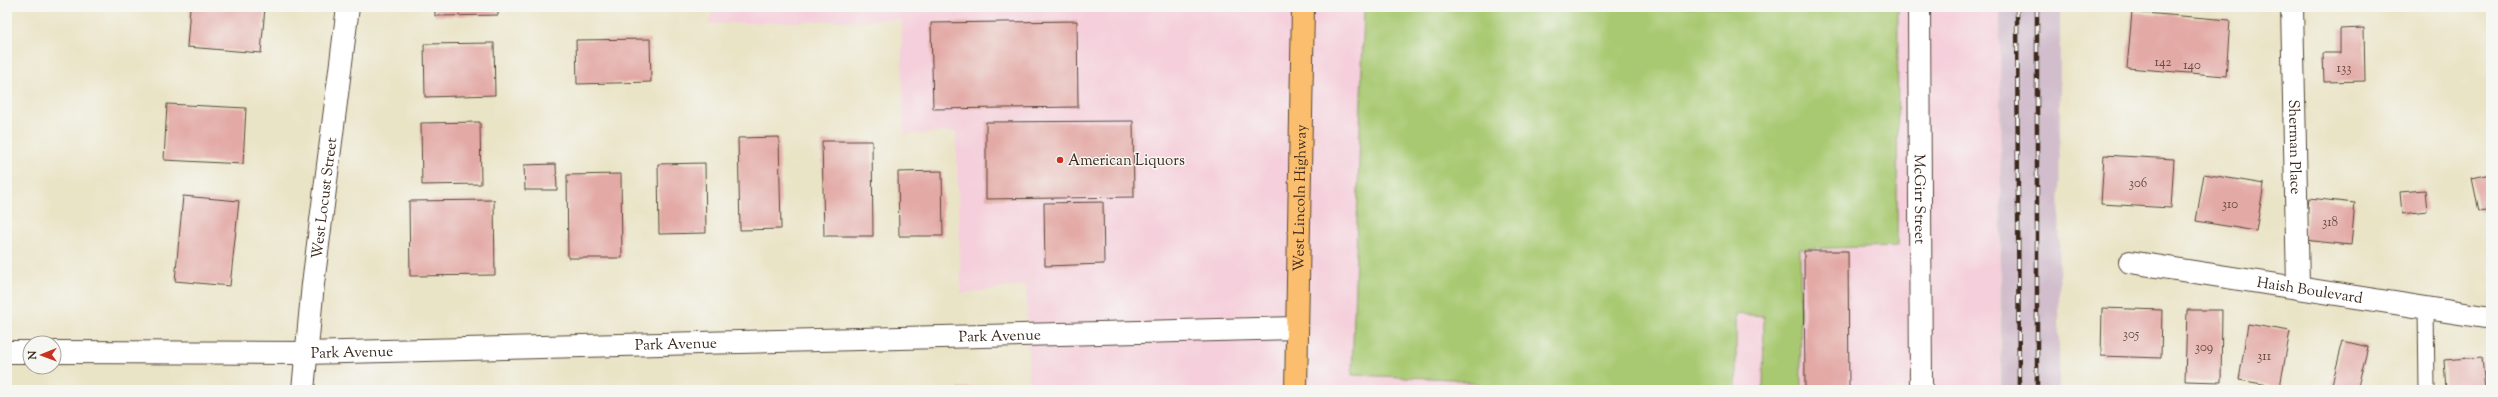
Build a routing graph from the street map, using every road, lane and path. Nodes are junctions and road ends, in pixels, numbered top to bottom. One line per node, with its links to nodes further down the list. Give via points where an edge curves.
1 (348, 7): 13 (street, West Locust Street)
2 (1303, 7): 9 (main road, West Lincoln Highway)
3 (1919, 7): 16 (street, McGirr Street)
4 (2292, 7): 6 (street, Sherman Place)
5 (2130, 262): 6 (street, Haish Boulevard)
6 (2298, 286): 7 (street, Haish Boulevard)
7 (2426, 307): 8 (street, Haish Boulevard); 17 (lane)
8 (2491, 318)
9 (1297, 328): 13 (street, Park Avenue); 15 (main road, West Lincoln Highway)
10 (7, 352): 11 (street)
11 (22, 352)
12 (62, 352): 13 (street, Park Avenue)
13 (305, 352): 14 (street, West Locust Street)
14 (303, 390)
15 (1296, 390)
16 (1921, 390)
17 (2427, 390)

